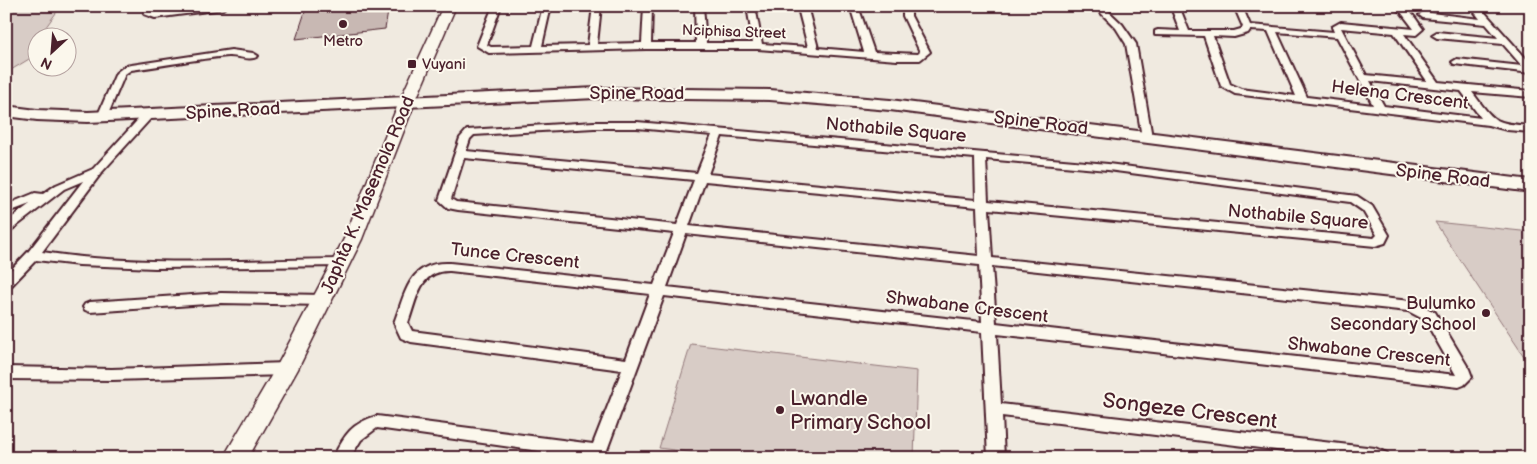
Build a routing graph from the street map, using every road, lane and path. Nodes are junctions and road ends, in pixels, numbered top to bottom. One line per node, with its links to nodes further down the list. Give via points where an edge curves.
1 (149, 6): 2 (street, via 147,12 155,15)
2 (223, 6)
3 (450, 6): 47 (main road, Japhta K. Masemola Road)
4 (497, 6): 34 (street, Nciphisa Street, via 482,46 489,50)
5 (547, 6): 34 (street)
6 (597, 6): 33 (street)
7 (648, 6): 31 (street)
8 (699, 6): 30 (street)
9 (751, 6): 32 (street)
10 (803, 6): 35 (street)
11 (854, 6): 38 (street)
12 (907, 6): 38 (street, Nciphisa Street, via 907,16 924,55 910,58)
13 (1098, 6): 55 (street, via 1119,26 1131,44)
14 (1162, 6): 18 (street)
15 (1238, 6): 21 (street)
16 (1394, 6): 23 (street, via 1404,10 1419,29 1416,32)
17 (1474, 6): 20 (street)
18 (1175, 7): 25 (street)
19 (1423, 15): 20 (street)
20 (1488, 22): 29 (street)
21 (1247, 27): 22 (street); 26 (street, via 1245,31 1234,34)
22 (1271, 29): 27 (street); 46 (street)
23 (1397, 30): 27 (street, via 1341,25 1336,27); 43 (street, Helena Crescent)
24 (1158, 33): 25 (street)
25 (1185, 33): 26 (street)
26 (1208, 34): 46 (street, Helena Crescent, via 1226,86 1230,89)
27 (1340, 35): 42 (street)
28 (1437, 35): 29 (street)
29 (1506, 42): 36 (street)
30 (701, 45): 31 (street, Nciphisa Street); 32 (street, Nciphisa Street)
31 (646, 46): 33 (street, Nciphisa Street)
32 (758, 46): 35 (street, Nciphisa Street)
33 (592, 47): 34 (street, Nciphisa Street)
34 (537, 49)
35 (814, 50): 38 (street, Nciphisa Street)
36 (1516, 52): 37 (street); 41 (street)
37 (1531, 54)
38 (870, 55)
39 (253, 56): 51 (street, via 231,53 128,68 121,74)
40 (1457, 62): 41 (street)
41 (1531, 70)
42 (1362, 77): 43 (street); 48 (street)
43 (1435, 85): 44 (street, Helena Crescent)
44 (1464, 88): 45 (street); 52 (street, Helena Crescent)
45 (1531, 94)
46 (1303, 100): 48 (street, Helena Crescent)
47 (407, 102): 50 (main road, Spine Road); 55 (main road, Spine Road, via 596,92 770,96 890,105); 70 (main road, Japhta K. Masemola Road)
48 (1380, 109): 52 (street, Helena Crescent)
49 (6, 111): 51 (main road, Spine Road)
50 (148, 115): 51 (main road, Spine Road); 59 (street)
51 (102, 116)
52 (1489, 122): 53 (street)
53 (1531, 129)
54 (718, 132): 57 (street, Nothabile Square, via 622,124 478,131 465,138); 58 (street, Nothabile Square); 60 (street)
55 (1147, 137): 56 (main road, Spine Road)
56 (1266, 152): 61 (main road, Spine Road); 63 (main road, Spine Road)
57 (460, 154): 60 (street, Nothabile Square); 67 (street, Shwabane Crescent, via 445,200 452,205)
58 (980, 155): 64 (street); 64 (street, Nothabile Square, via 1150,172 1353,199 1368,209 1383,235 1375,242)
59 (98, 170): 62 (street); 68 (street)
60 (701, 176): 64 (street, Nothabile Square); 67 (street)
61 (1531, 176)
62 (60, 186): 65 (street); 66 (street)
63 (1531, 186)
64 (984, 204): 69 (street)
65 (6, 209)
66 (6, 228)
67 (682, 229): 69 (street, Shwabane Crescent); 72 (street)
68 (33, 255): 70 (street, via 72,261 123,263); 71 (street)
69 (986, 262): 75 (street); 75 (street, Shwabane Crescent, via 1410,306 1430,316 1464,377 1459,381)
70 (341, 264): 73 (main road, Japhta K. Masemola Road)
71 (6, 283)
72 (658, 291): 75 (street, Shwabane Crescent); 76 (street); 76 (street, Tunce Crescent, via 440,266 426,271 418,279 401,322 411,337)
73 (323, 300): 74 (street, via 221,298); 77 (main road, Japhta K. Masemola Road)
74 (90, 307)
75 (991, 328): 79 (street)
76 (630, 364): 80 (street)
77 (287, 370): 78 (street, via 95,375); 81 (main road, Japhta K. Masemola Road)
78 (6, 373)
79 (994, 409): 83 (street); 84 (street, Songeze Crescent)
80 (597, 454): 82 (street, via 377,422 368,424 353,435)
81 (235, 458)
82 (342, 458)
83 (996, 458)
84 (1381, 458)

